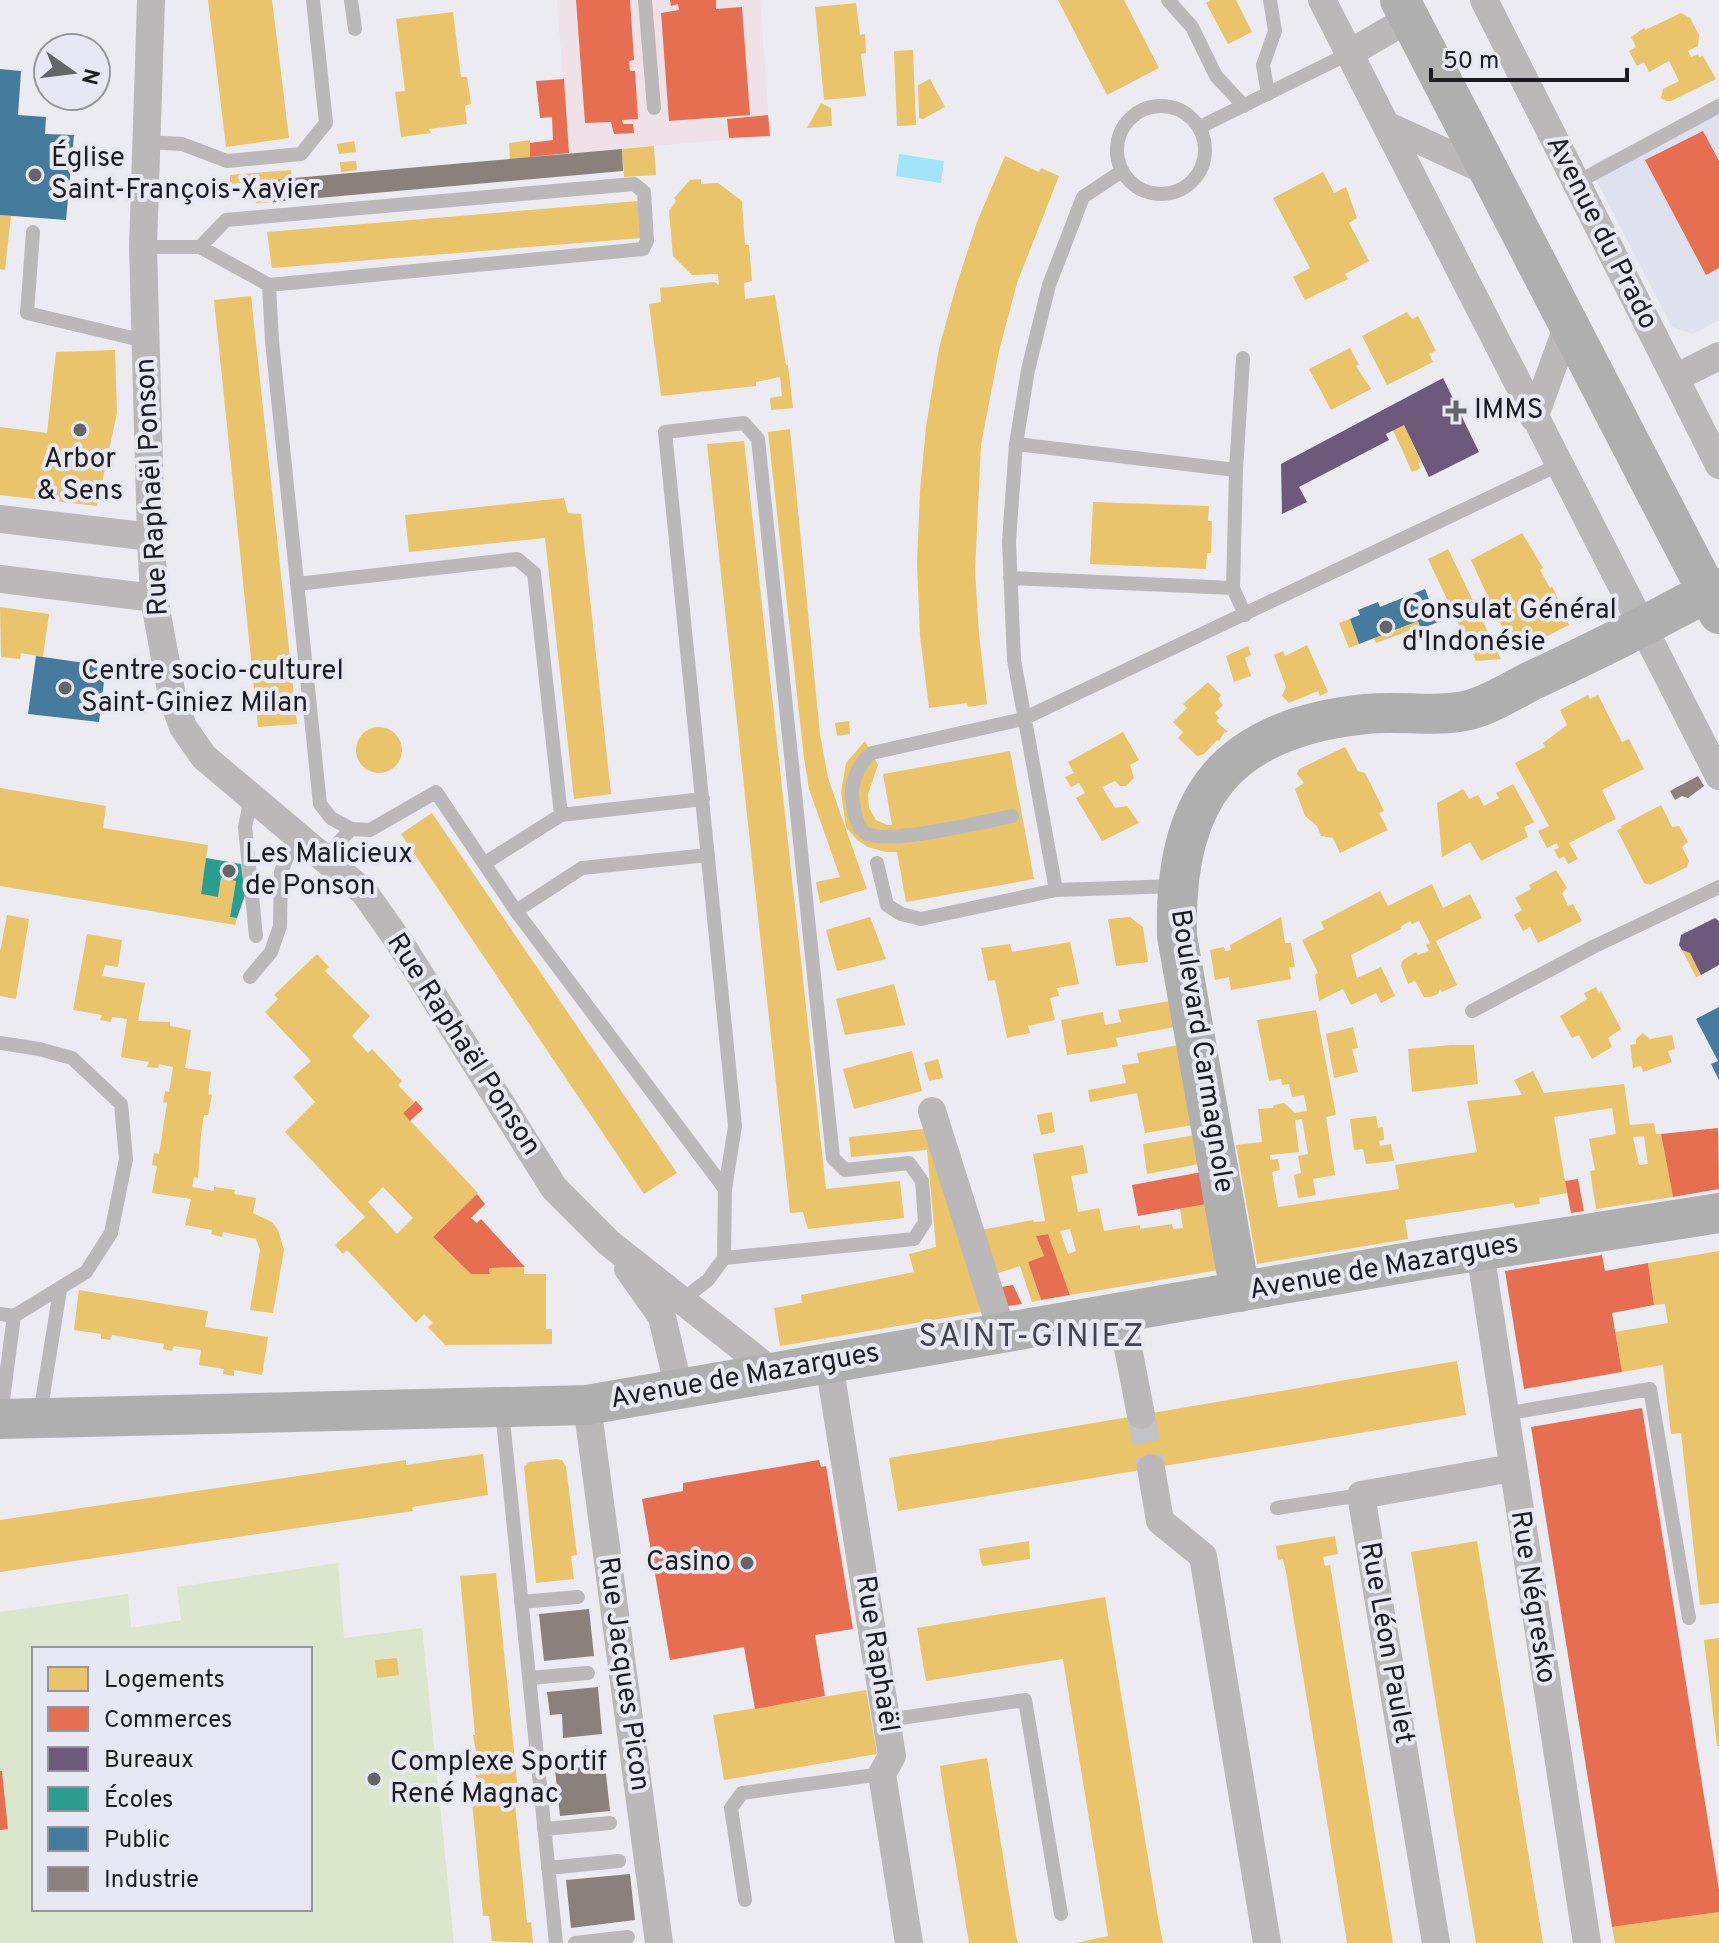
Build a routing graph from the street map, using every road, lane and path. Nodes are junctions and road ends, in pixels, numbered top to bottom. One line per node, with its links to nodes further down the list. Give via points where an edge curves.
1 (151, 0): 18 (street, Rue Raphaël Ponson)
2 (313, 0): 18 (lane, via 326,123 301,154 227,161 182,144)
3 (351, 0): 10 (lane)
4 (645, 0): 15 (lane)
5 (1168, 0): 13 (lane, via 1192,27 1216,76)
6 (1270, 0): 12 (lane, via 1275,31 1263,65)
7 (1322, 0): 11 (street)
8 (1484, 0): 21 (street, Avenue du Prado)
9 (1405, 9): 11 (street); 20 (street)
10 (355, 29)
11 (1350, 53): 12 (lane); 16 (street)
12 (1268, 94): 13 (lane)
13 (1244, 106): 17 (lane)
14 (1719, 106): 21 (lane)
15 (654, 108)
16 (1386, 125): 20 (street); 31 (street)
17 (1200, 127): 19 (lane, via 1177,108 1162,105 1133,115 1118,141); 19 (lane, via 1205,162 1183,189 1149,193)
18 (146, 142): 23 (street, Rue Raphaël Ponson)
19 (1122, 171): 32 (lane, via 1083,197 1049,285)
20 (1493, 174): 26 (street)
21 (1576, 183): 30 (street, Avenue du Prado)
22 (33, 232): 27 (lane, via 27,313)
23 (143, 247): 24 (lane); 27 (street, Rue Raphaël Ponson)
24 (200, 247): 25 (lane); 25 (lane, via 226,220 634,184 644,192 643,249)
25 (269, 285): 40 (lane)
26 (1568, 325): 31 (street); 43 (street)
27 (145, 341): 37 (street, Rue Raphaël Ponson)
28 (1719, 356): 30 (street)
29 (1243, 358): 35 (lane)
30 (1675, 378): 34 (street, Avenue du Prado)
31 (1534, 418): 33 (street)
32 (1016, 444): 35 (lane); 38 (lane)
33 (1558, 465): 44 (lane); 45 (street)
34 (1719, 465)
35 (1236, 470): 41 (lane)
36 (0, 519): 37 (street)
37 (151, 537): 42 (street, Rue Raphaël Ponson)
38 (1010, 578): 41 (lane); 46 (lane)
39 (0, 579): 42 (street)
40 (297, 584): 50 (lane, via 517,559 534,573); 52 (lane, via 320,804)
41 (1233, 588): 44 (lane)
42 (154, 598): 48 (street, Rue Raphaël Ponson, via 183,727 204,757)
43 (1715, 598): 45 (street, Boulevard Carmagnole)
44 (1245, 615): 46 (lane)
45 (1642, 627): 47 (street); 58 (street, Boulevard Carmagnole, via 1468,710 1366,713 1271,737 1215,778 1196,809)
46 (1023, 719): 51 (lane, via 872,753 864,759 852,790 858,823 873,837 895,838); 60 (lane)
47 (1719, 776)
48 (251, 796): 53 (street, Rue Raphaël Ponson); 62 (lane, via 245,827)
49 (703, 799): 50 (lane); 54 (lane); 70 (lane, via 665,432 744,423 758,439 833,1158 845,1170 909,1163 922,1181 925,1222 914,1239)
50 (561, 815): 56 (lane)
51 (1012, 816)
52 (351, 829): 55 (lane); 56 (lane, via 370,830 436,792)
53 (296, 836): 55 (street, Rue Raphaël Ponson); 63 (lane, via 281,872 280,926 271,952)
54 (708, 855): 61 (lane, via 582,868); 67 (lane, via 735,1126)
55 (325, 857): 73 (street, Rue Raphaël Ponson, via 364,892 400,943 554,1188)
56 (485, 863): 61 (lane)
57 (877, 863): 60 (lane, via 887,905 921,919)
58 (1177, 886): 60 (lane); 72 (street, Boulevard Carmagnole, via 1177,936)
59 (1719, 887): 64 (lane)
60 (1056, 890)
61 (516, 911): 67 (lane)
62 (256, 936)
63 (250, 977)
64 (1472, 1011)
65 (0, 1043): 71 (lane, via 72,1058 121,1104 126,1159 111,1233 86,1272)
66 (932, 1111): 76 (street)
67 (725, 1189): 70 (lane)
68 (1719, 1213): 69 (street, Avenue de Mazargues)
69 (1480, 1251): 72 (street, Avenue de Mazargues); 82 (street, Rue Négresko)
70 (724, 1258): 73 (lane, via 708,1280)
71 (60, 1290): 75 (lane); 84 (lane)
72 (1240, 1292): 74 (street, Avenue de Mazargues)
73 (672, 1309): 78 (street, Rue Raphaël Ponson); 79 (street)
74 (1121, 1312): 76 (street, Avenue de Mazargues); 83 (street)
75 (7, 1315): 84 (lane, via 2,1391)
76 (1002, 1332): 77 (street, Avenue de Mazargues)
77 (829, 1363): 78 (street, Avenue de Mazargues); 94 (street, Rue Raphaël)
78 (774, 1373): 79 (street, Avenue de Mazargues)
79 (679, 1389): 80 (street, Avenue de Mazargues)
80 (587, 1405): 81 (street, Avenue de Mazargues); 105 (street, Rue Jacques Picon)
81 (502, 1408): 84 (street, Avenue de Mazargues); 90 (lane)
82 (1504, 1414): 86 (street, Rue Négresko); 91 (lane, via 1650,1389)
83 (1141, 1415)
84 (13, 1418)
85 (1151, 1468): 107 (street, via 1160,1521 1203,1556)
86 (1512, 1468): 87 (street); 109 (street, Rue Négresko)
87 (1361, 1495): 88 (lane); 108 (street, Rue Léon Paulet)
88 (1277, 1508)
89 (578, 1597): 90 (lane)
90 (521, 1602): 93 (lane)
91 (1689, 1618)
92 (588, 1673): 93 (lane)
93 (529, 1678): 97 (lane)
94 (887, 1720): 95 (street, Rue Raphaël, via 892,1756); 101 (lane, via 1025,1700)
95 (882, 1774): 100 (lane, via 742,1793 731,1808); 106 (street, Rue Raphaël)
96 (610, 1823): 97 (lane)
97 (544, 1829): 99 (lane)
98 (619, 1861): 99 (lane)
99 (548, 1868): 103 (lane)
100 (745, 1900)
101 (1061, 1914)
102 (628, 1937): 104 (lane)
103 (556, 1943)
104 (575, 1943)
105 (659, 1943)
106 (909, 1943)
107 (1267, 1943)
108 (1436, 1943)
109 (1587, 1943)

